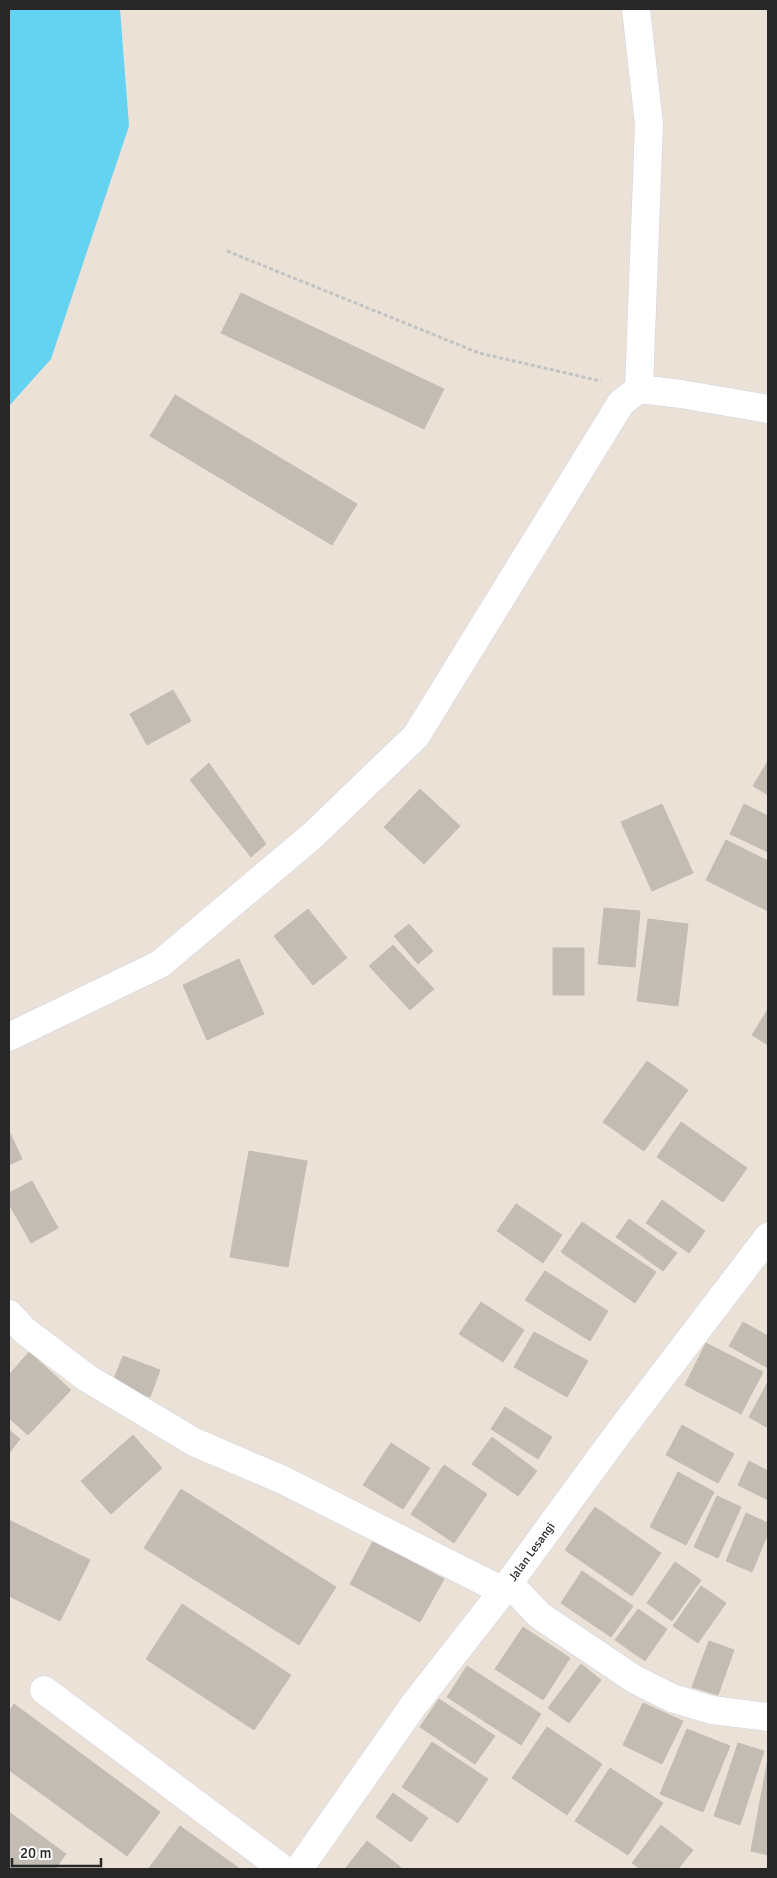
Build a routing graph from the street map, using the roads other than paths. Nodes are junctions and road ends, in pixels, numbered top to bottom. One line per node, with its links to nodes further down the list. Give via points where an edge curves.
1 (636, 9): 2 (street, via 649,124)
2 (639, 389): 3 (street); 4 (street, via 621,403 610,418 416,736 312,836 160,964)
3 (768, 409)
4 (9, 1037)
5 (768, 1237): 7 (street, Jalan Lesangi)
6 (9, 1314): 7 (street, via 87,1378 194,1442 283,1480)
7 (506, 1587): 9 (street, via 540,1615 634,1679 672,1698 712,1710); 11 (street, Jalan Lesangi, via 413,1706)
8 (44, 1690): 10 (street)
9 (768, 1717)
10 (282, 1869)
11 (299, 1869)

